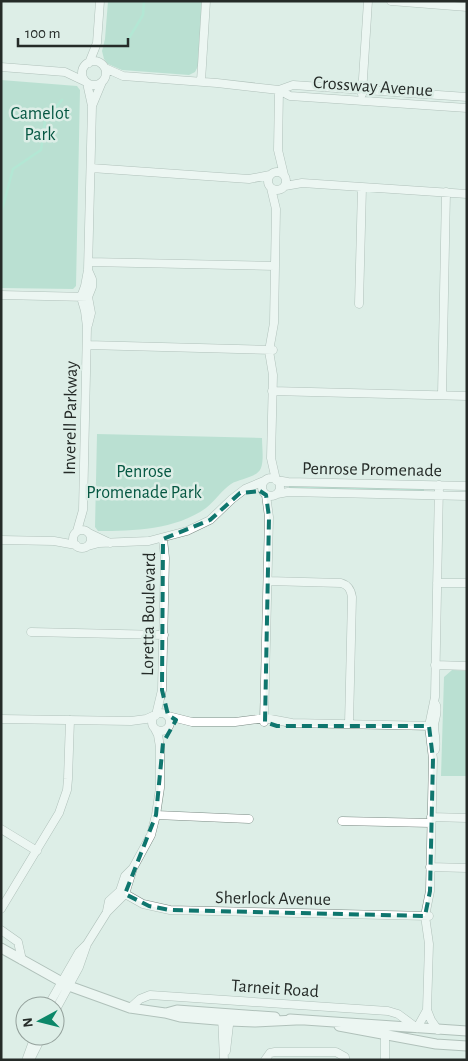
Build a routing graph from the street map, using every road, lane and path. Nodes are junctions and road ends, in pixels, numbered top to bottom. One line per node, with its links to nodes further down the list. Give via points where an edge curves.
1 (100, 1): 6 (street)
2 (206, 1): 12 (street)
3 (368, 1): 16 (street)
4 (391, 1): 5 (street)
5 (467, 7)
6 (97, 43): 7 (street); 9 (street)
7 (88, 63): 9 (street, via 99,62); 10 (street); 13 (street, via 83,70)
8 (1, 67): 10 (street)
9 (105, 67): 11 (street, Crossway Avenue); 14 (street)
10 (64, 72): 13 (street)
11 (124, 76): 12 (street, Crossway Avenue); 14 (street, Crossway Avenue)
12 (201, 81): 15 (street, Crossway Avenue)
13 (86, 82): 14 (street, via 95,86); 19 (street, Inverell Parkway)
14 (103, 82): 19 (street, Inverell Parkway)
15 (279, 90): 16 (street, Crossway Avenue, via 293,85); 18 (street, Crossway Avenue, via 290,96); 21 (street)
16 (362, 90): 17 (street, Crossway Avenue); 18 (street)
17 (467, 97)
18 (362, 100): 20 (street, Crossway Avenue)
19 (92, 106): 22 (street, Inverell Parkway)
20 (467, 108)
21 (278, 150): 23 (street); 24 (street)
22 (91, 168): 25 (street); 33 (street, Inverell Parkway)
23 (271, 174): 24 (street, via 278,172); 25 (street); 28 (street, via 268,180)
24 (284, 175): 26 (street); 29 (street)
25 (248, 179): 28 (street)
26 (302, 183): 27 (street); 29 (street)
27 (362, 186): 30 (street); 37 (street)
28 (271, 187): 29 (street, via 278,190); 32 (street)
29 (284, 187): 32 (street)
30 (446, 192): 31 (street); 41 (street)
31 (467, 194)
32 (276, 209): 34 (street)
33 (89, 266): 34 (street); 36 (street, Inverell Parkway)
34 (275, 266): 39 (street, via 276,334)
35 (1, 295): 36 (street)
36 (84, 297): 38 (street, Inverell Parkway)
37 (359, 304)
38 (86, 345): 39 (street); 53 (street, Inverell Parkway)
39 (271, 350): 40 (street, via 276,363)
40 (272, 391): 41 (street); 43 (street)
41 (442, 395): 42 (street)
42 (467, 396)
43 (271, 458): 44 (street); 45 (street)
44 (265, 480): 45 (street); 48 (street); 49 (street, via 262,489)
45 (276, 480): 46 (street, Penrose Promenade); 50 (street, via 280,487)
46 (439, 485): 47 (street, Penrose Promenade); 51 (street)
47 (467, 486)
48 (240, 493): 49 (street, via 257,490); 57 (street, via 210,520)
49 (265, 494): 50 (street); 54 (street)
50 (276, 495): 51 (street, Penrose Promenade, via 288,492); 54 (street)
51 (439, 496): 52 (street, Penrose Promenade); 64 (street)
52 (467, 496)
53 (83, 510): 55 (street, Inverell Parkway); 56 (street, Inverell Parkway)
54 (269, 517): 63 (street)
55 (76, 532): 56 (street, via 84,529); 59 (street); 61 (street, via 73,541)
56 (89, 532): 60 (street); 62 (street, via 91,541)
57 (163, 539): 60 (street); 67 (street, Loretta Boulevard)
58 (1, 540): 59 (street)
59 (54, 541): 61 (street)
60 (111, 543): 62 (street)
61 (76, 546): 62 (street)
62 (88, 546)
63 (268, 581): 75 (street); 78 (street, via 338,583 346,584 350,589)
64 (437, 583): 65 (street); 68 (street)
65 (467, 583)
66 (31, 632): 67 (street)
67 (164, 635): 70 (street, Loretta Boulevard)
68 (435, 665): 69 (street); 79 (street)
69 (467, 666)
70 (162, 690): 71 (street, Loretta Boulevard); 72 (street, Loretta Boulevard)
71 (155, 715): 72 (street); 76 (street); 80 (street, via 152,722)
72 (168, 715): 77 (street); 81 (street, via 171,721)
73 (1, 719): 74 (street)
74 (70, 720): 76 (street); 89 (street, via 67,790 59,813)
75 (264, 720): 77 (street, via 251,726 235,722); 78 (street, via 277,726 292,723)
76 (131, 721): 80 (street)
77 (192, 722): 81 (street)
78 (349, 724): 79 (street)
79 (432, 726): 86 (street)
80 (155, 728): 81 (street, via 162,732); 82 (street)
81 (169, 728): 82 (street)
82 (161, 757): 83 (street)
83 (156, 815): 85 (street); 92 (street, via 151,835 133,868 124,876)
84 (467, 818): 86 (street)
85 (249, 819)
86 (431, 820): 87 (street); 90 (street)
87 (342, 821)
88 (1, 829): 89 (street)
89 (37, 851): 93 (street)
90 (430, 867): 91 (street); 94 (street)
91 (467, 868)
92 (122, 892): 94 (street, Sherlock Avenue, via 149,906 170,910); 98 (street, via 109,901 107,912 79,952)
93 (1, 909)
94 (427, 916): 102 (street)
95 (1, 930): 97 (street, via 18,942)
96 (1, 948): 97 (main road, Tarneit Road)
97 (22, 960): 98 (main road, Tarneit Road)
98 (65, 984): 99 (street); 100 (street); 101 (main road, Tarneit Road)
99 (56, 996)
100 (61, 996)
101 (130, 1008): 103 (main road, Tarneit Road); 105 (street, Tarneit Road, via 150,995 388,1011)
102 (427, 1010): 105 (street); 106 (street)
103 (226, 1017): 104 (main road, Tarneit Road); 112 (street, via 228,1042)
104 (309, 1021): 105 (main road, Tarneit Road); 108 (main road, Tarneit Road)
105 (417, 1028): 106 (main road, Tarneit Road)
106 (438, 1030): 107 (main road, Tarneit Road)
107 (467, 1032)
108 (385, 1036): 111 (main road, Tarneit Road); 117 (street)
109 (31, 1046): 113 (street)
110 (37, 1046): 114 (street)
111 (467, 1046)
112 (224, 1059)
113 (26, 1060)
114 (30, 1060)
115 (265, 1060): 116 (street, via 275,1052 336,1052)
116 (345, 1060)
117 (385, 1060)

